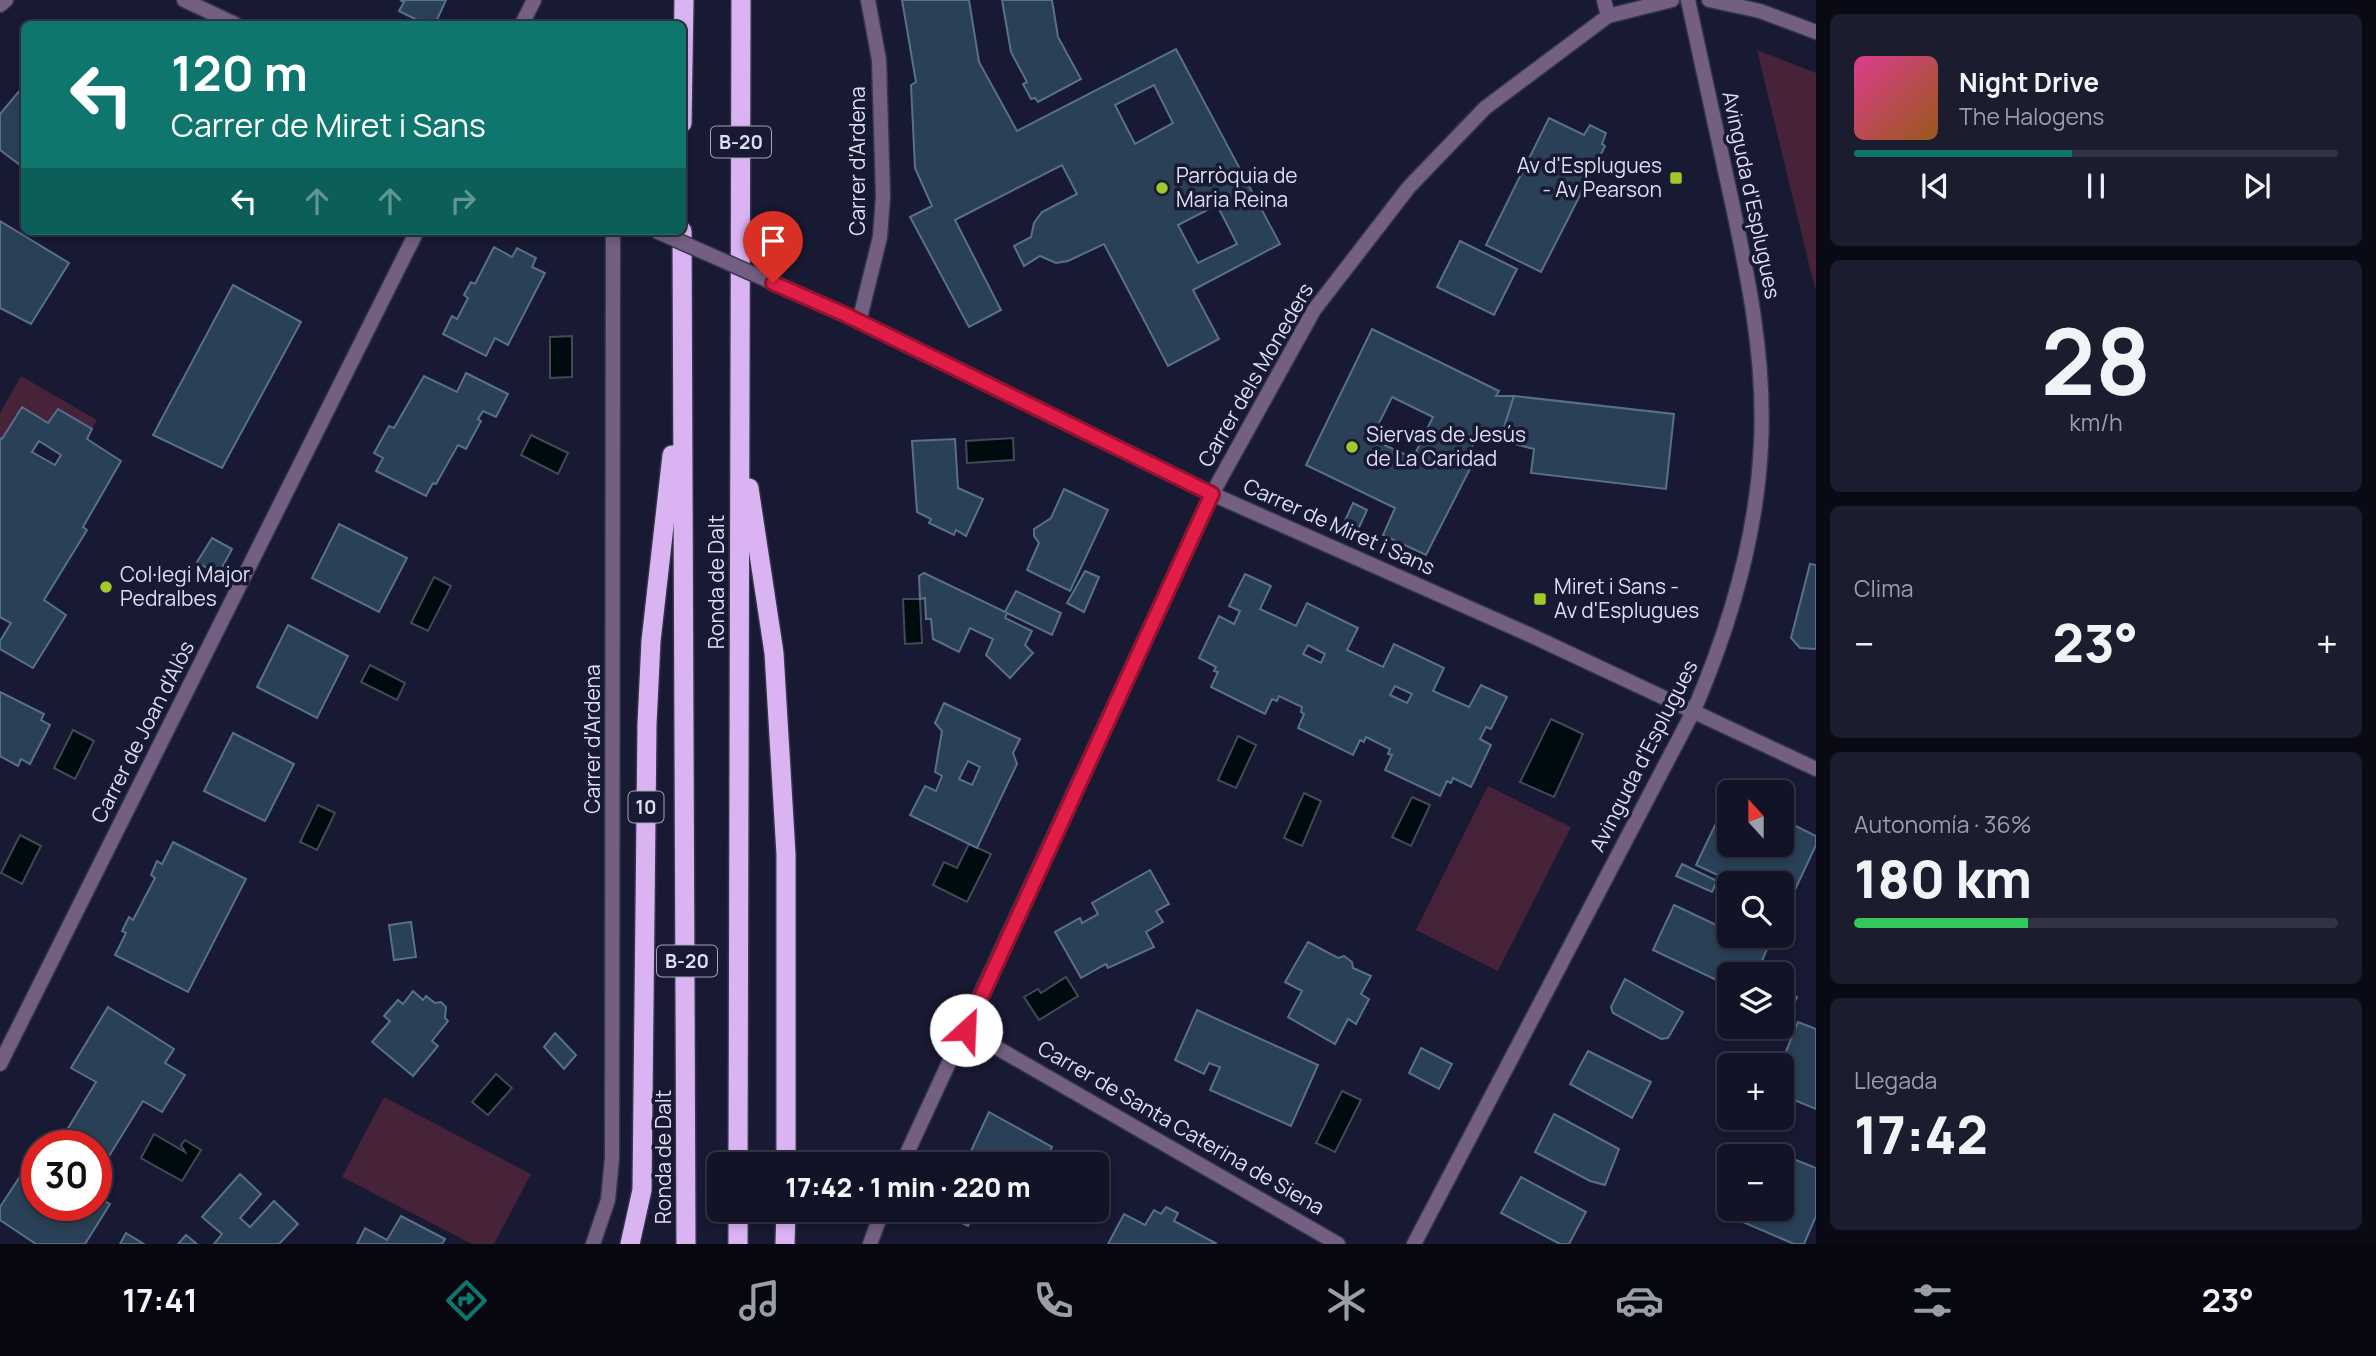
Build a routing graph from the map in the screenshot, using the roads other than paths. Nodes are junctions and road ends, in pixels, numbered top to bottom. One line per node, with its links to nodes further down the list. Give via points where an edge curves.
1 (6, 0): 11 (street)
2 (184, 0): 13 (street)
3 (534, 0): 14 (street)
4 (684, 0): 15 (highway, B-20)
5 (741, 0): 23 (highway, Ronda de Dalt / B-20)
6 (868, 0): 21 (street, Carrer d'Ardena, via 879,60 883,196 880,237)
7 (1604, 0): 12 (street)
8 (1672, 0): 12 (street, Carrer dels Moneders)
9 (1688, 0): 25 (street, Avinguda d'Esplugues, via 1752,302 1762,443 1756,499 1733,607)
10 (1709, 0): 16 (street, via 1760,11)
11 (0, 5)
12 (1608, 16): 24 (street, Carrer dels Moneders, via 1485,108 1409,187 1314,310)
13 (229, 21)
14 (524, 21)
15 (684, 21)
16 (1816, 32)
17 (415, 235): 28 (street, Carrer de Joan d'Alòs)
18 (613, 235): 35 (street, Carrer d'Ardena, via 612,1158 608,1200)
19 (665, 235): 21 (street, Carrer de Miret i Sans, bridge)
20 (682, 235): 22 (highway, Ronda de Dalt / B-20)
21 (859, 322): 24 (street, Carrer de Miret i Sans)
22 (682, 370): 36 (highway, 10, via 651,641 642,1190); 37 (highway, Ronda de Dalt / B-20)
23 (741, 440): 29 (highway, Ronda de Dalt / B-20); 30 (highway, via 774,653 786,854)
24 (1212, 494): 25 (street, Carrer de Miret i Sans); 27 (street, Carrer dels Moneders)
25 (1694, 710): 26 (street, Carrer de Miret i Sans); 42 (street, Avinguda d'Esplugues)
26 (1816, 769)
27 (966, 1030): 31 (street, Carrer dels Moneders); 41 (street, Carrer de Santa Caterina de Siena)
28 (0, 1064)
29 (738, 1152)
30 (786, 1152)
31 (908, 1152)
32 (738, 1222): 38 (highway)
33 (786, 1222): 39 (highway)
34 (879, 1222): 40 (street)
35 (593, 1244)
36 (630, 1244)
37 (686, 1244)
38 (738, 1244)
39 (785, 1244)
40 (870, 1244)
41 (1338, 1244)
42 (1413, 1244)

